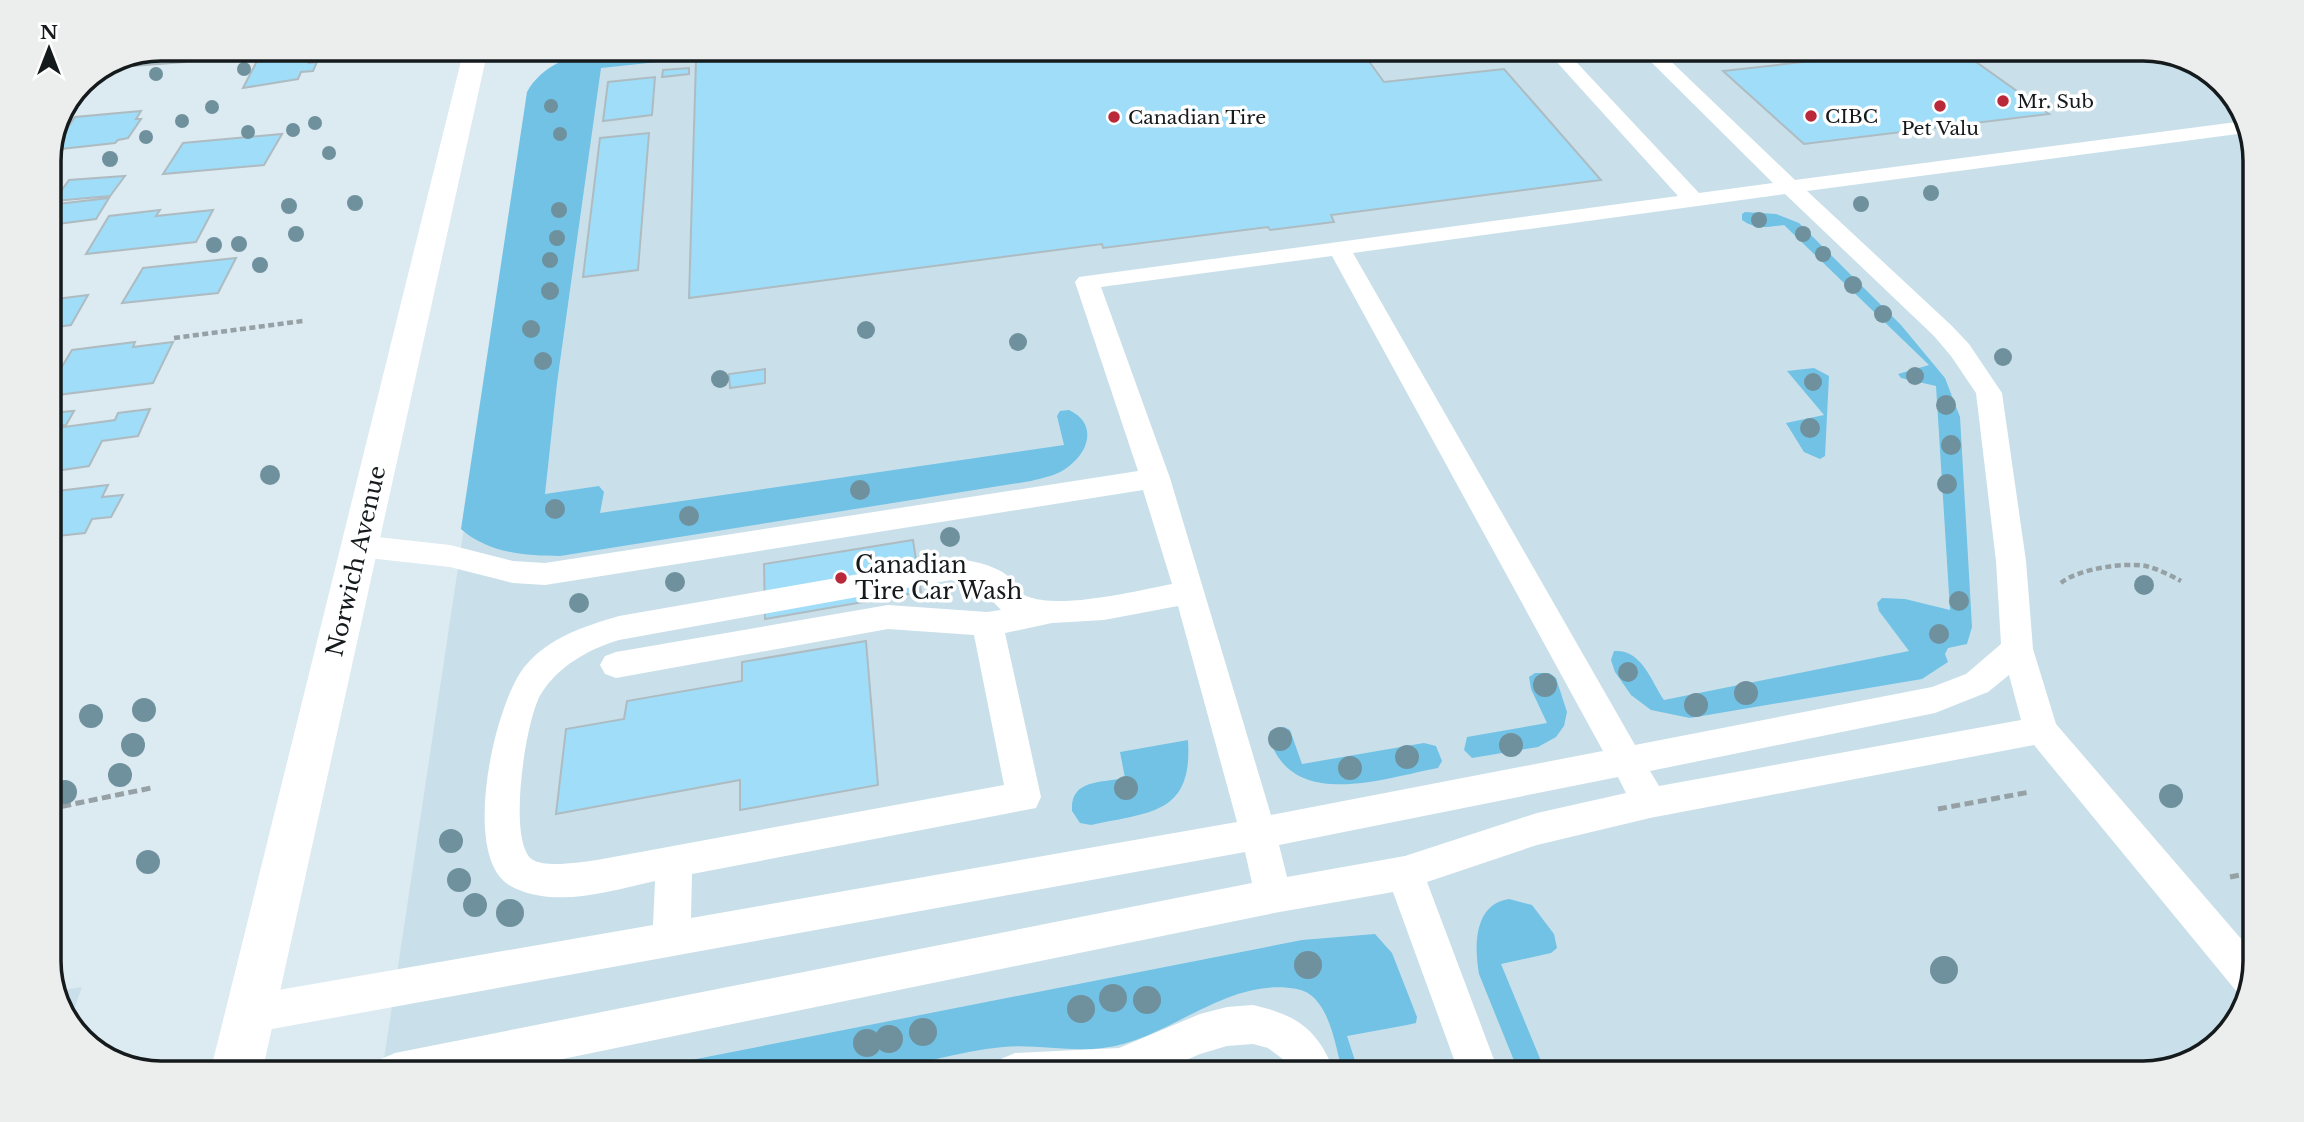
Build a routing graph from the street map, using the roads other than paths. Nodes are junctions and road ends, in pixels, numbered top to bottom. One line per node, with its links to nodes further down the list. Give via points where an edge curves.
1 (473, 61): 9 (main road, Norwich Avenue)
2 (1565, 61): 6 (lane)
3 (1659, 61): 5 (lane)
4 (2237, 128): 5 (lane)
5 (1790, 187): 6 (lane); 13 (lane, via 1943,331 1989,393 2011,561)
6 (1694, 200): 7 (lane)
7 (1339, 248): 8 (lane, via 1087,282); 16 (lane)
8 (1156, 478): 9 (lane, via 545,574 513,572 450,556); 10 (lane)
9 (359, 546): 24 (main road, Norwich Avenue)
10 (1189, 592): 11 (lane); 18 (lane)
11 (1048, 614): 12 (lane); 19 (lane, via 1014,605 998,584 951,569 620,628 567,648 543,666 514,712 503,821 505,849 520,872 545,880 577,879)
12 (987, 624): 14 (lane, via 888,617); 19 (lane, via 1024,797)
13 (2017, 649): 15 (lane); 16 (lane, via 1977,683 1935,700)
14 (616, 666)
15 (2041, 730): 17 (lane); 23 (lane)
16 (1627, 760): 17 (lane); 18 (lane)
17 (1650, 803): 20 (lane, via 1537,829)
18 (1258, 833): 21 (lane); 22 (lane)
19 (674, 861): 22 (lane)
20 (1405, 873): 21 (lane); 29 (lane)
21 (1274, 896): 26 (lane)
22 (671, 939): 24 (lane)
23 (2242, 969)
24 (250, 1014): 25 (main road, Norwich Avenue)
25 (239, 1061)
26 (455, 1061)
27 (1152, 1061): 28 (lane, via 1214,1029 1251,1023 1281,1029 1306,1051)
28 (1310, 1061)
29 (1475, 1061)

